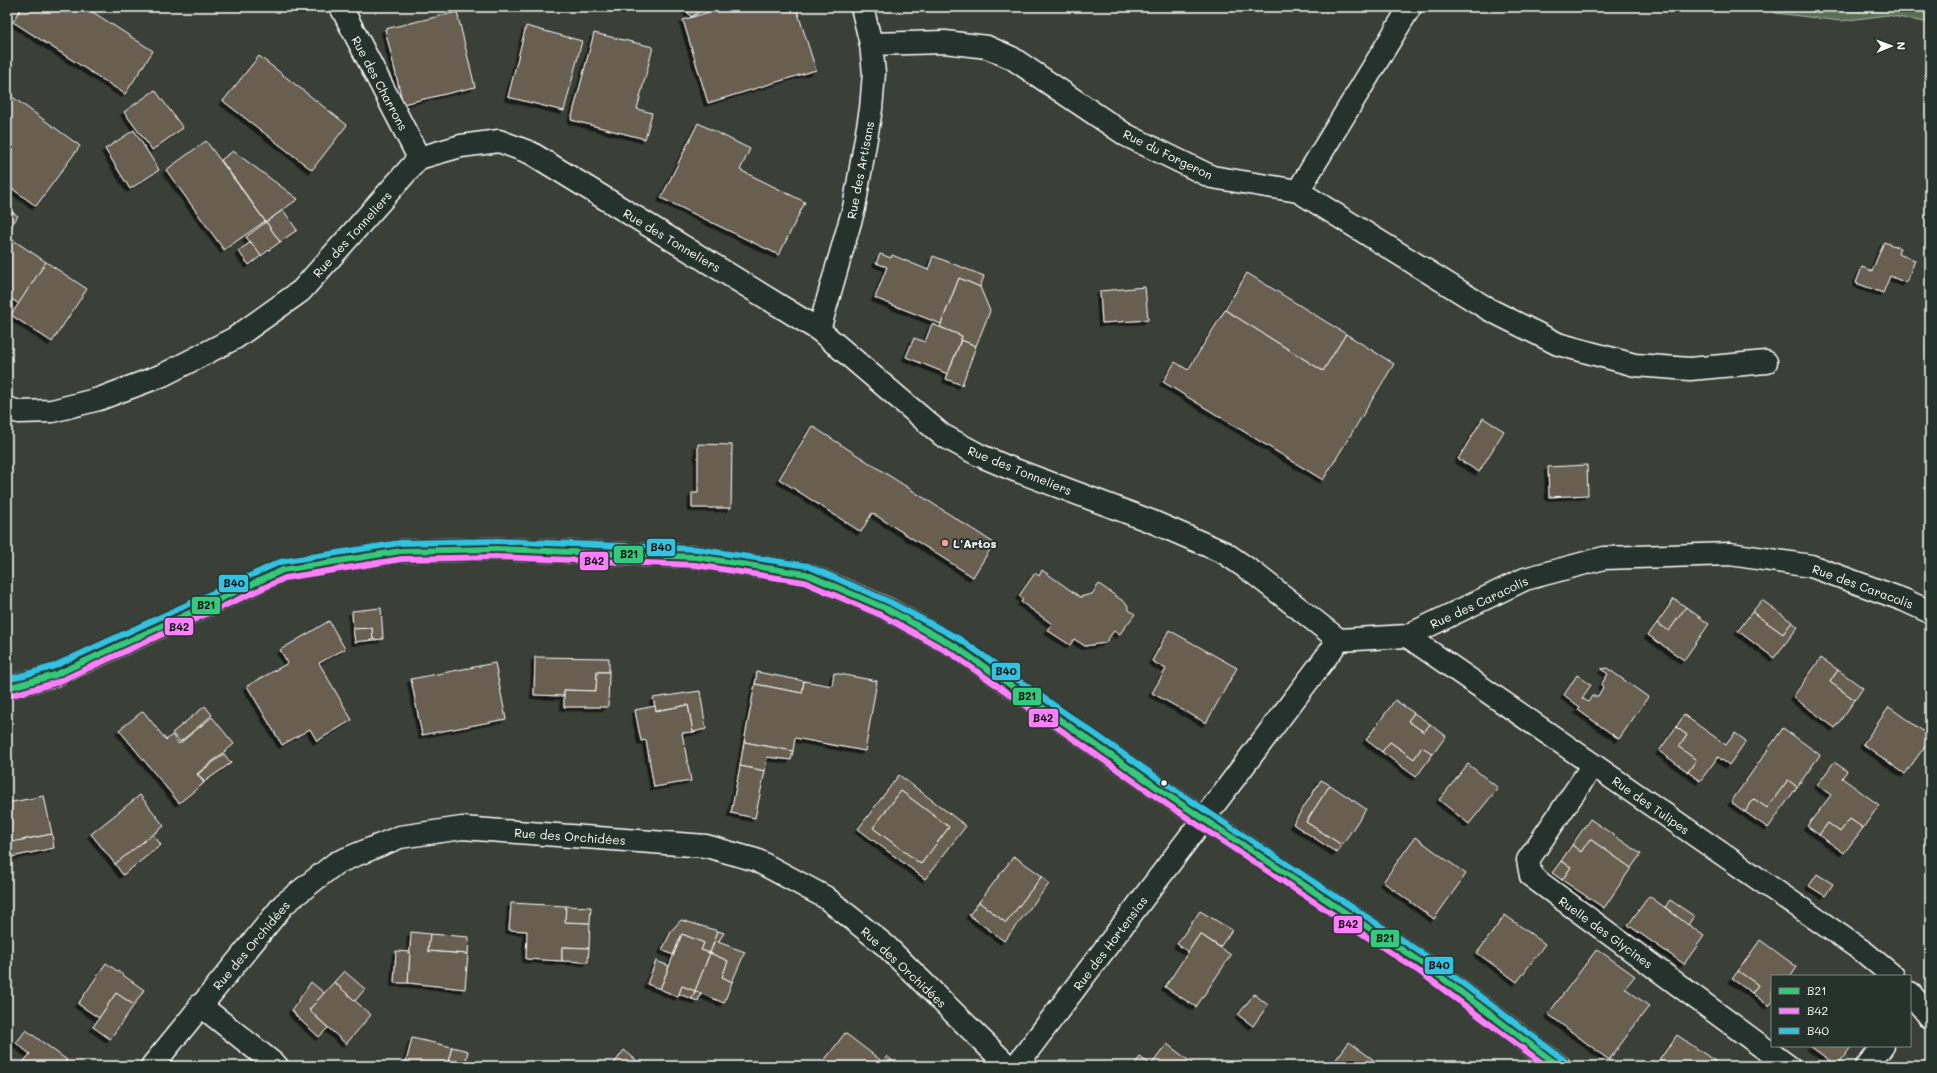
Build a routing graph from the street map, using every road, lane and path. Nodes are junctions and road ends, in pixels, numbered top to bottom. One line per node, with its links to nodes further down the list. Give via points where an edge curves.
1 (341, 7): 5 (street, Rue des Charrons)
2 (862, 7): 4 (street, Rue des Artisans)
3 (1410, 7): 6 (street)
4 (870, 44): 6 (street, Rue du Forgeron, via 945,42 987,47 1012,58 1126,135 1212,177); 7 (street, Rue des Artisans, via 874,73 871,109 854,208)
5 (419, 158): 7 (street, Rue des Tonneliers, via 461,146 499,141 530,153); 9 (street, Rue des Tonneliers, via 301,291 236,338 163,376 99,399 52,411 19,412)
6 (1298, 191): 8 (street, via 1488,309 1558,344 1642,365 1690,369)
7 (818, 330): 12 (street, Rue des Tonneliers, via 942,435 1000,464 1153,522 1225,554 1255,574)
8 (1766, 362)
9 (7, 408)
10 (1930, 612): 11 (street, Rue des Caracolis, via 1811,566 1730,554 1604,558 1525,579)
11 (1407, 636): 12 (street, Rue des Caracolis); 14 (street, Rue des Tulipes)
12 (1339, 640): 15 (street)
13 (7, 688): 15 (street, via 56,675 283,570 401,551 496,549 696,557 806,574 887,609 956,647)
14 (1593, 765): 16 (street, Rue des Tulipes, via 1864,952); 24 (street, Ruelle des Glycines, via 1528,860 1531,876)
15 (1203, 818): 22 (street, Rue des Hortensias); 23 (street, via 1424,965)
16 (1892, 975)
17 (200, 1005): 19 (street, Rue des Orchidées); 20 (street); 21 (street, Rue des Orchidées, via 284,904 336,863 400,837 462,828 706,846 756,860 825,898 886,946)
18 (1882, 1047): 25 (street)
19 (152, 1066)
20 (277, 1066)
21 (1008, 1066)
22 (1016, 1066)
23 (1559, 1066)
24 (1788, 1066)
25 (1867, 1066)

